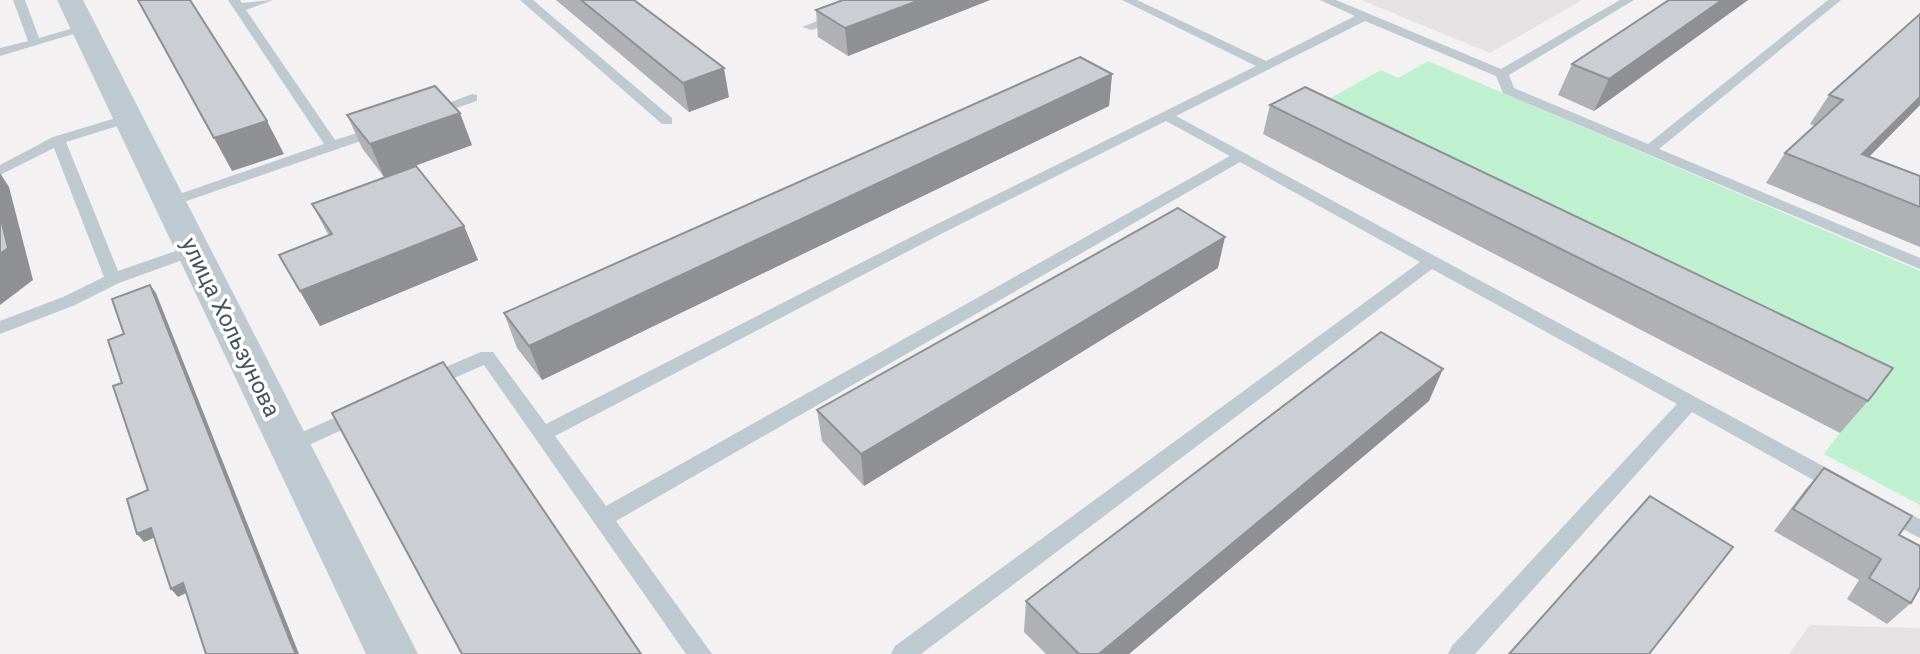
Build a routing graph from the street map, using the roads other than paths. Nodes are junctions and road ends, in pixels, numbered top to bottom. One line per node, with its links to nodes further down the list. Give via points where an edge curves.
1 (19, 0): 13 (lane)
2 (267, 0): 9 (lane)
3 (526, 0): 21 (lane)
4 (881, 0): 12 (lane)
5 (1128, 0): 15 (lane)
6 (1326, 0): 11 (lane)
7 (1628, 0): 16 (lane)
8 (1835, 0): 25 (lane)
9 (237, 4): 24 (lane)
10 (77, 14): 13 (lane); 20 (street, улица Хользунова)
11 (1365, 16): 15 (lane); 16 (lane)
12 (808, 27)
13 (34, 41): 14 (lane)
14 (0, 52)
15 (1265, 65): 18 (lane)
16 (1502, 74): 25 (lane, via 1508,90)
17 (472, 98): 19 (lane)
18 (1166, 114): 26 (lane); 37 (lane)
19 (421, 115)
20 (129, 118): 23 (lane); 28 (street, улица Хользунова)
21 (667, 121)
22 (396, 124): 24 (lane)
23 (58, 140): 27 (lane); 32 (lane)
24 (332, 146): 28 (lane)
25 (1649, 150): 31 (lane)
26 (1241, 156): 30 (lane); 39 (lane)
27 (0, 171)
28 (170, 202): 29 (street, улица Хользунова)
29 (193, 250): 32 (lane); 38 (street, улица Хользунова)
30 (1432, 261): 35 (lane); 43 (lane)
31 (1920, 264)
32 (113, 279): 33 (lane)
33 (0, 328)
34 (412, 390): 37 (lane, via 487,356)
35 (1690, 402): 40 (lane); 44 (lane)
36 (374, 407): 38 (lane)
37 (543, 434): 39 (lane)
38 (289, 446): 41 (street, улица Хользунова)
39 (603, 518): 42 (lane)
40 (1920, 529)
41 (391, 654)
42 (700, 654)
43 (902, 654)
44 (1460, 654)

